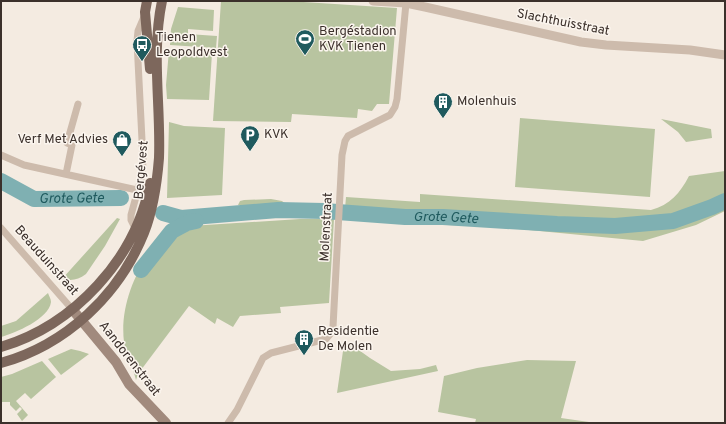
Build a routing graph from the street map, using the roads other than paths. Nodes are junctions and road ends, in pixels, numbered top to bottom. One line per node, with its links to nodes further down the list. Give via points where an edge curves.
1 (147, 1): 5 (main road, Bergévest)
2 (162, 1): 14 (main road, Bergévest, via 156,38 159,159 150,214 144,232 122,274)
3 (373, 1): 4 (street, Slachthuisstraat)
4 (406, 3): 6 (street, Slachthuisstraat, via 581,42); 18 (street, Molenstraat, via 395,107 390,115 348,136 342,155 332,332 321,342 271,353 263,358)
5 (145, 15): 10 (street, Bergévest, via 137,41 143,152 142,175); 12 (main road, Bergévest, via 151,89 152,156 148,191)
6 (725, 55)
7 (78, 104): 9 (street, via 67,143 72,145)
8 (1, 155): 9 (street, via 24,165)
9 (66, 174): 10 (street)
10 (137, 190): 12 (street, Bergévest, via 131,216)
11 (1, 228): 13 (street, Beauduinstraat)
12 (135, 228): 13 (main road, Bergévest, via 118,261 95,288)
13 (72, 309): 14 (main road, Aandorenstraat); 15 (main road, Bergévest, via 29,337)
14 (82, 320): 16 (main road, Bergévest, via 39,349); 17 (main road, Aandorenstraat, via 116,362 129,384)
15 (1, 347)
16 (1, 363)
17 (166, 423)
18 (228, 423)

